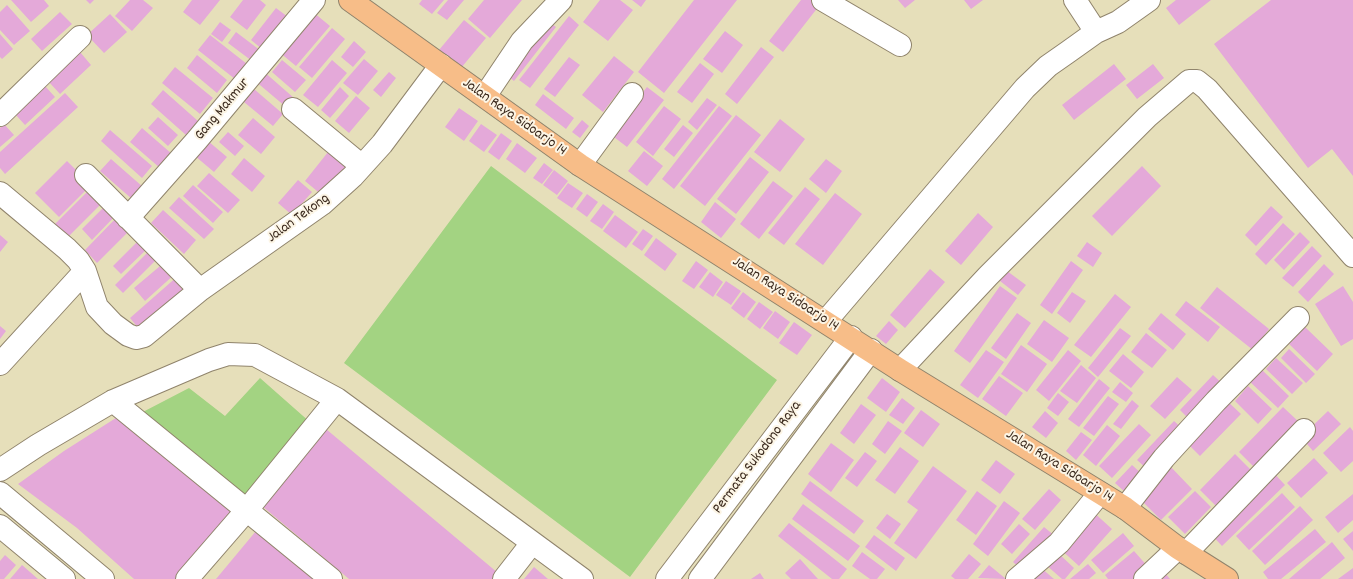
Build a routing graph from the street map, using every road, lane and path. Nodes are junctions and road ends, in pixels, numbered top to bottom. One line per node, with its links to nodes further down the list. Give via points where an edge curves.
1 (314, 0): 19 (street, Gang Makmur, via 198,140)
2 (561, 0): 12 (street, via 522,42)
3 (823, 0): 9 (street)
4 (1075, 0): 7 (street)
5 (1149, 0): 7 (street, via 1118,22)
6 (361, 3): 10 (main road, Jalan Raya Sidoarjo 14)
7 (1096, 32): 24 (street, via 1048,66 1025,88)
8 (80, 37): 14 (street)
9 (900, 45)
10 (448, 71): 12 (main road, Jalan Raya Sidoarjo 14); 16 (street, Jalan Tekong)
11 (632, 94): 15 (street)
12 (483, 95): 15 (main road, Jalan Raya Sidoarjo 14)
13 (293, 109): 16 (street)
14 (0, 115)
15 (580, 165): 24 (main road, Jalan Raya Sidoarjo 14)
16 (362, 166): 22 (street, Jalan Tekong, via 322,204)
17 (86, 175): 19 (street)
18 (0, 193): 21 (street, via 67,249)
19 (128, 218): 22 (street)
20 (1353, 256): 28 (street, via 1207,89 1197,81 1189,80 1147,117 988,276)
21 (85, 271): 22 (street, Jalan Tekong, via 97,307 113,324 136,338 144,336); 27 (street)
22 (200, 290)
23 (1298, 318): 36 (street, via 1168,453)
24 (826, 321): 25 (main road, Jalan Raya Sidoarjo 14)
25 (851, 337): 26 (main road, Jalan Raya Sidoarjo 14); 35 (street, Permata Sukodono Raya)
26 (871, 350): 28 (main road, Jalan Raya Sidoarjo 14); 38 (street, Permata Sukodono Raya)
27 (0, 364)
28 (900, 370): 34 (main road, Jalan Raya Sidoarjo 14)
29 (337, 399): 30 (street, via 255,355 228,354); 37 (street); 40 (street)
30 (113, 401): 32 (street); 37 (street)
31 (1304, 430): 41 (street)
32 (0, 470)
33 (0, 493): 43 (street)
34 (1100, 493): 36 (main road, Jalan Raya Sidoarjo 14); 50 (street, via 1059,543)
35 (725, 501): 38 (street); 48 (street, Permata Sukodono Raya)
36 (1125, 508): 41 (main road, Jalan Raya Sidoarjo 14)
37 (246, 511): 44 (street); 45 (street)
38 (746, 517): 49 (street, Permata Sukodono Raya)
39 (0, 526): 42 (street)
40 (532, 543): 46 (street); 47 (street)
41 (1182, 551): 51 (street); 52 (main road, Jalan Raya Sidoarjo 14)
42 (64, 579)
43 (103, 579)
44 (187, 579)
45 (331, 579)
46 (504, 579)
47 (582, 579)
48 (667, 579)
49 (700, 579)
50 (1017, 579)
51 (1144, 579)
52 (1227, 579)

